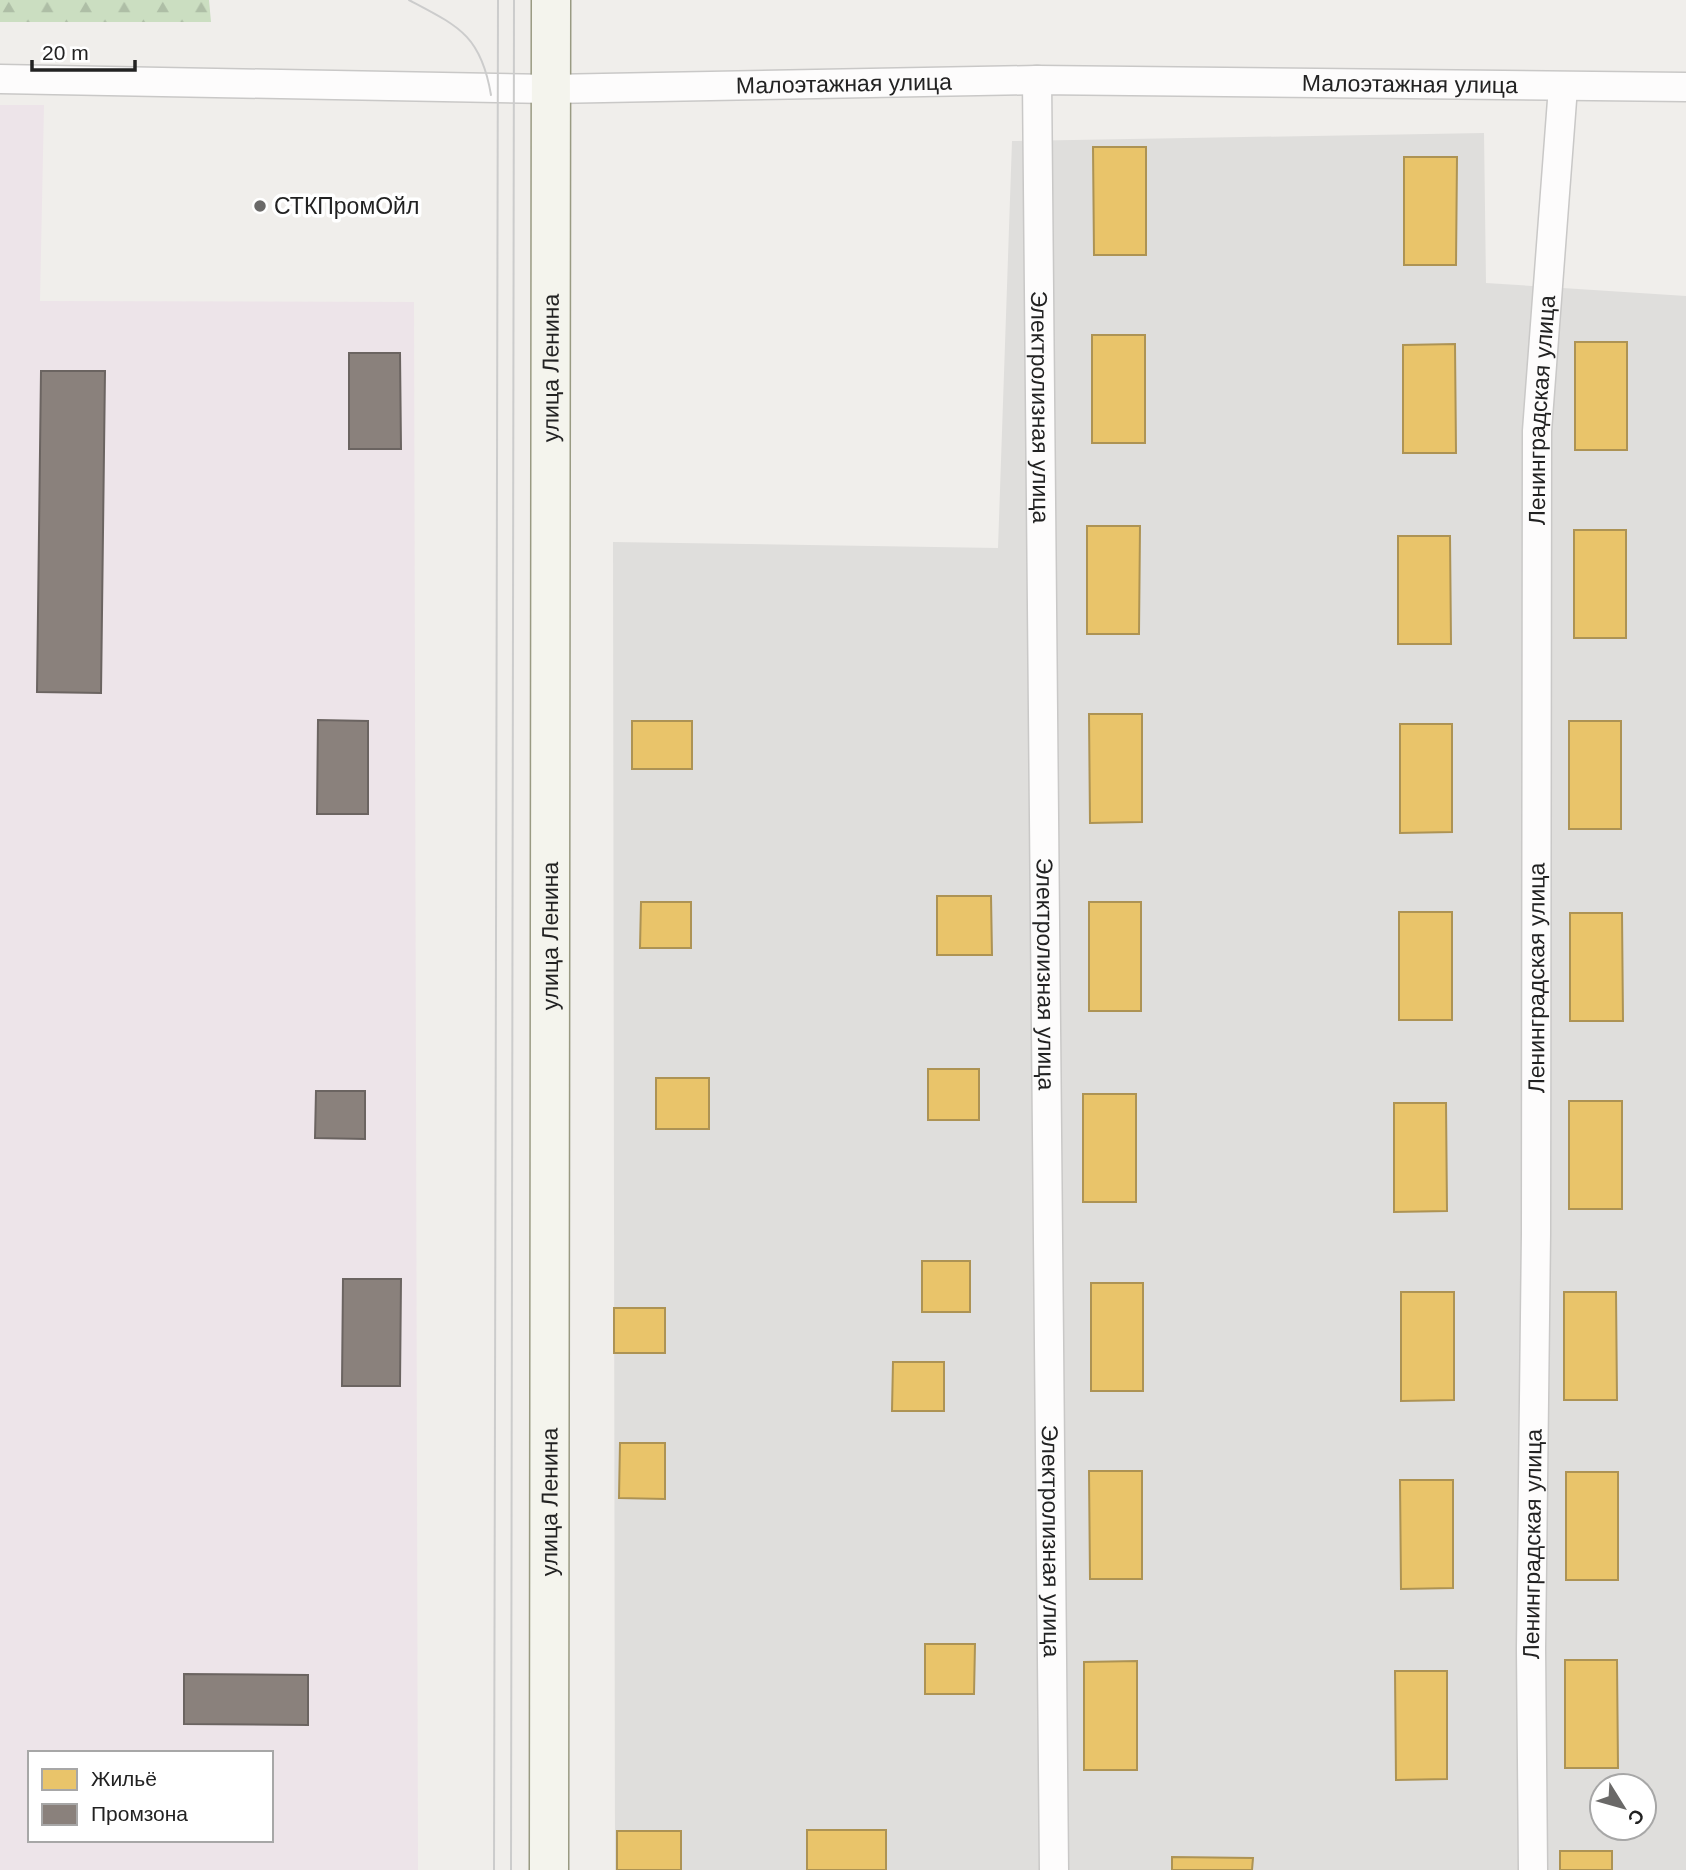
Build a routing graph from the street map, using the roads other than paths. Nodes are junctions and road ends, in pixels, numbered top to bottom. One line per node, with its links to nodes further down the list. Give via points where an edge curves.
1 (551, 0): 6 (main road, улица Ленина)
2 (0, 79): 6 (street, Малоэтажная улица)
3 (1037, 79): 4 (street, Малоэтажная улица); 6 (street, Малоэтажная улица); 8 (street, Электролизная улица)
4 (1563, 87): 5 (street, Малоэтажная улица); 9 (street, Ленинградская улица, via 1536,430)
5 (1686, 87)
6 (550, 89): 7 (main road, улица Ленина)
7 (549, 1870)
8 (1054, 1870)
9 (1533, 1870)

